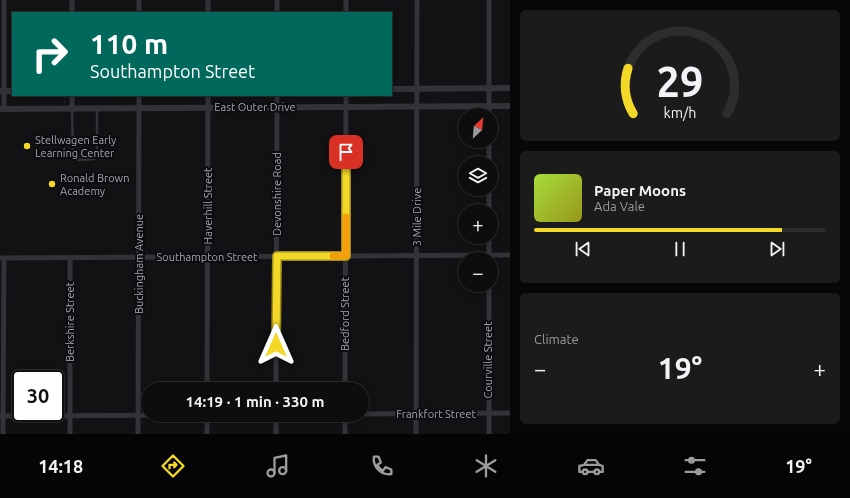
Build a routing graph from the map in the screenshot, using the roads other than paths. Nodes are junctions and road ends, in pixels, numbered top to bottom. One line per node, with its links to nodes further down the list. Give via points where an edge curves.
1 (4, 0): 18 (street)
2 (72, 0): 9 (street)
3 (139, 0): 10 (street)
4 (208, 0): 11 (street)
5 (277, 0): 12 (street)
6 (346, 0): 13 (street)
7 (417, 0): 17 (street, 3 Mile Drive)
8 (489, 0): 14 (street)
9 (72, 12)
10 (139, 12)
11 (208, 12)
12 (277, 12)
13 (346, 12)
14 (489, 88): 15 (street); 17 (street); 24 (street)
15 (510, 88)
16 (392, 89): 17 (street)
17 (417, 89): 28 (street, 3 Mile Drive)
18 (2, 91): 33 (street)
19 (72, 96): 29 (street)
20 (139, 96): 31 (street, Buckingham Avenue)
21 (208, 96): 32 (street, Haverhill Street)
22 (277, 96): 26 (street, Devonshire Road)
23 (346, 96): 27 (street, Bedford Street)
24 (489, 106): 25 (street, East Outer Drive); 28 (street, East Outer Drive)
25 (510, 106)
26 (277, 107): 27 (street, East Outer Drive); 32 (street, East Outer Drive); 37 (street, Devonshire Road)
27 (346, 107): 28 (street, East Outer Drive); 38 (street, Bedford Street)
28 (417, 107): 39 (street, 3 Mile Drive)
29 (72, 108): 30 (street, East Outer Drive); 33 (street, East Outer Drive); 34 (lane)
30 (96, 108): 31 (street, East Outer Drive); 35 (lane)
31 (139, 108): 32 (street, East Outer Drive); 41 (street, Buckingham Avenue)
32 (208, 108): 42 (street, Haverhill Street)
33 (2, 109)
34 (73, 142): 35 (lane); 35 (lane, via 73,156 78,160 94,159 98,156)
35 (97, 142)
36 (510, 255): 40 (street, Southampton Street)
37 (277, 256): 38 (street, Southampton Street); 42 (street, Southampton Street); 48 (street, Devonshire Road)
38 (346, 256): 39 (street, Southampton Street); 49 (street, Bedford Street)
39 (417, 256): 43 (street, Southampton Street); 51 (street, 3 Mile Drive)
40 (498, 256)
41 (139, 257): 42 (street, Southampton Street); 45 (street, Southampton Street); 56 (street, Buckingham Avenue)
42 (208, 257): 47 (street, Haverhill Street)
43 (458, 257)
44 (2, 258): 45 (street, Southampton Street); 54 (street)
45 (70, 258): 55 (street, Berkshire Street)
46 (489, 292): 52 (street, Courville Street)
47 (207, 382)
48 (276, 382)
49 (345, 382)
50 (369, 414): 51 (street, Frankfort Street)
51 (416, 414): 52 (street, Frankfort Street); 67 (street, 3 Mile Drive)
52 (488, 414): 53 (street, Frankfort Street); 68 (street, Courville Street)
53 (510, 414)
54 (2, 416): 55 (street); 61 (street)
55 (70, 416): 56 (street); 62 (street, Berkshire Street)
56 (138, 416): 57 (street); 63 (street, Buckingham Avenue)
57 (141, 416)
58 (207, 422): 64 (street)
59 (276, 422): 65 (street)
60 (345, 422): 66 (street)
61 (3, 434)
62 (70, 434)
63 (138, 434)
64 (207, 434)
65 (276, 434)
66 (345, 434)
67 (416, 434)
68 (489, 434)

